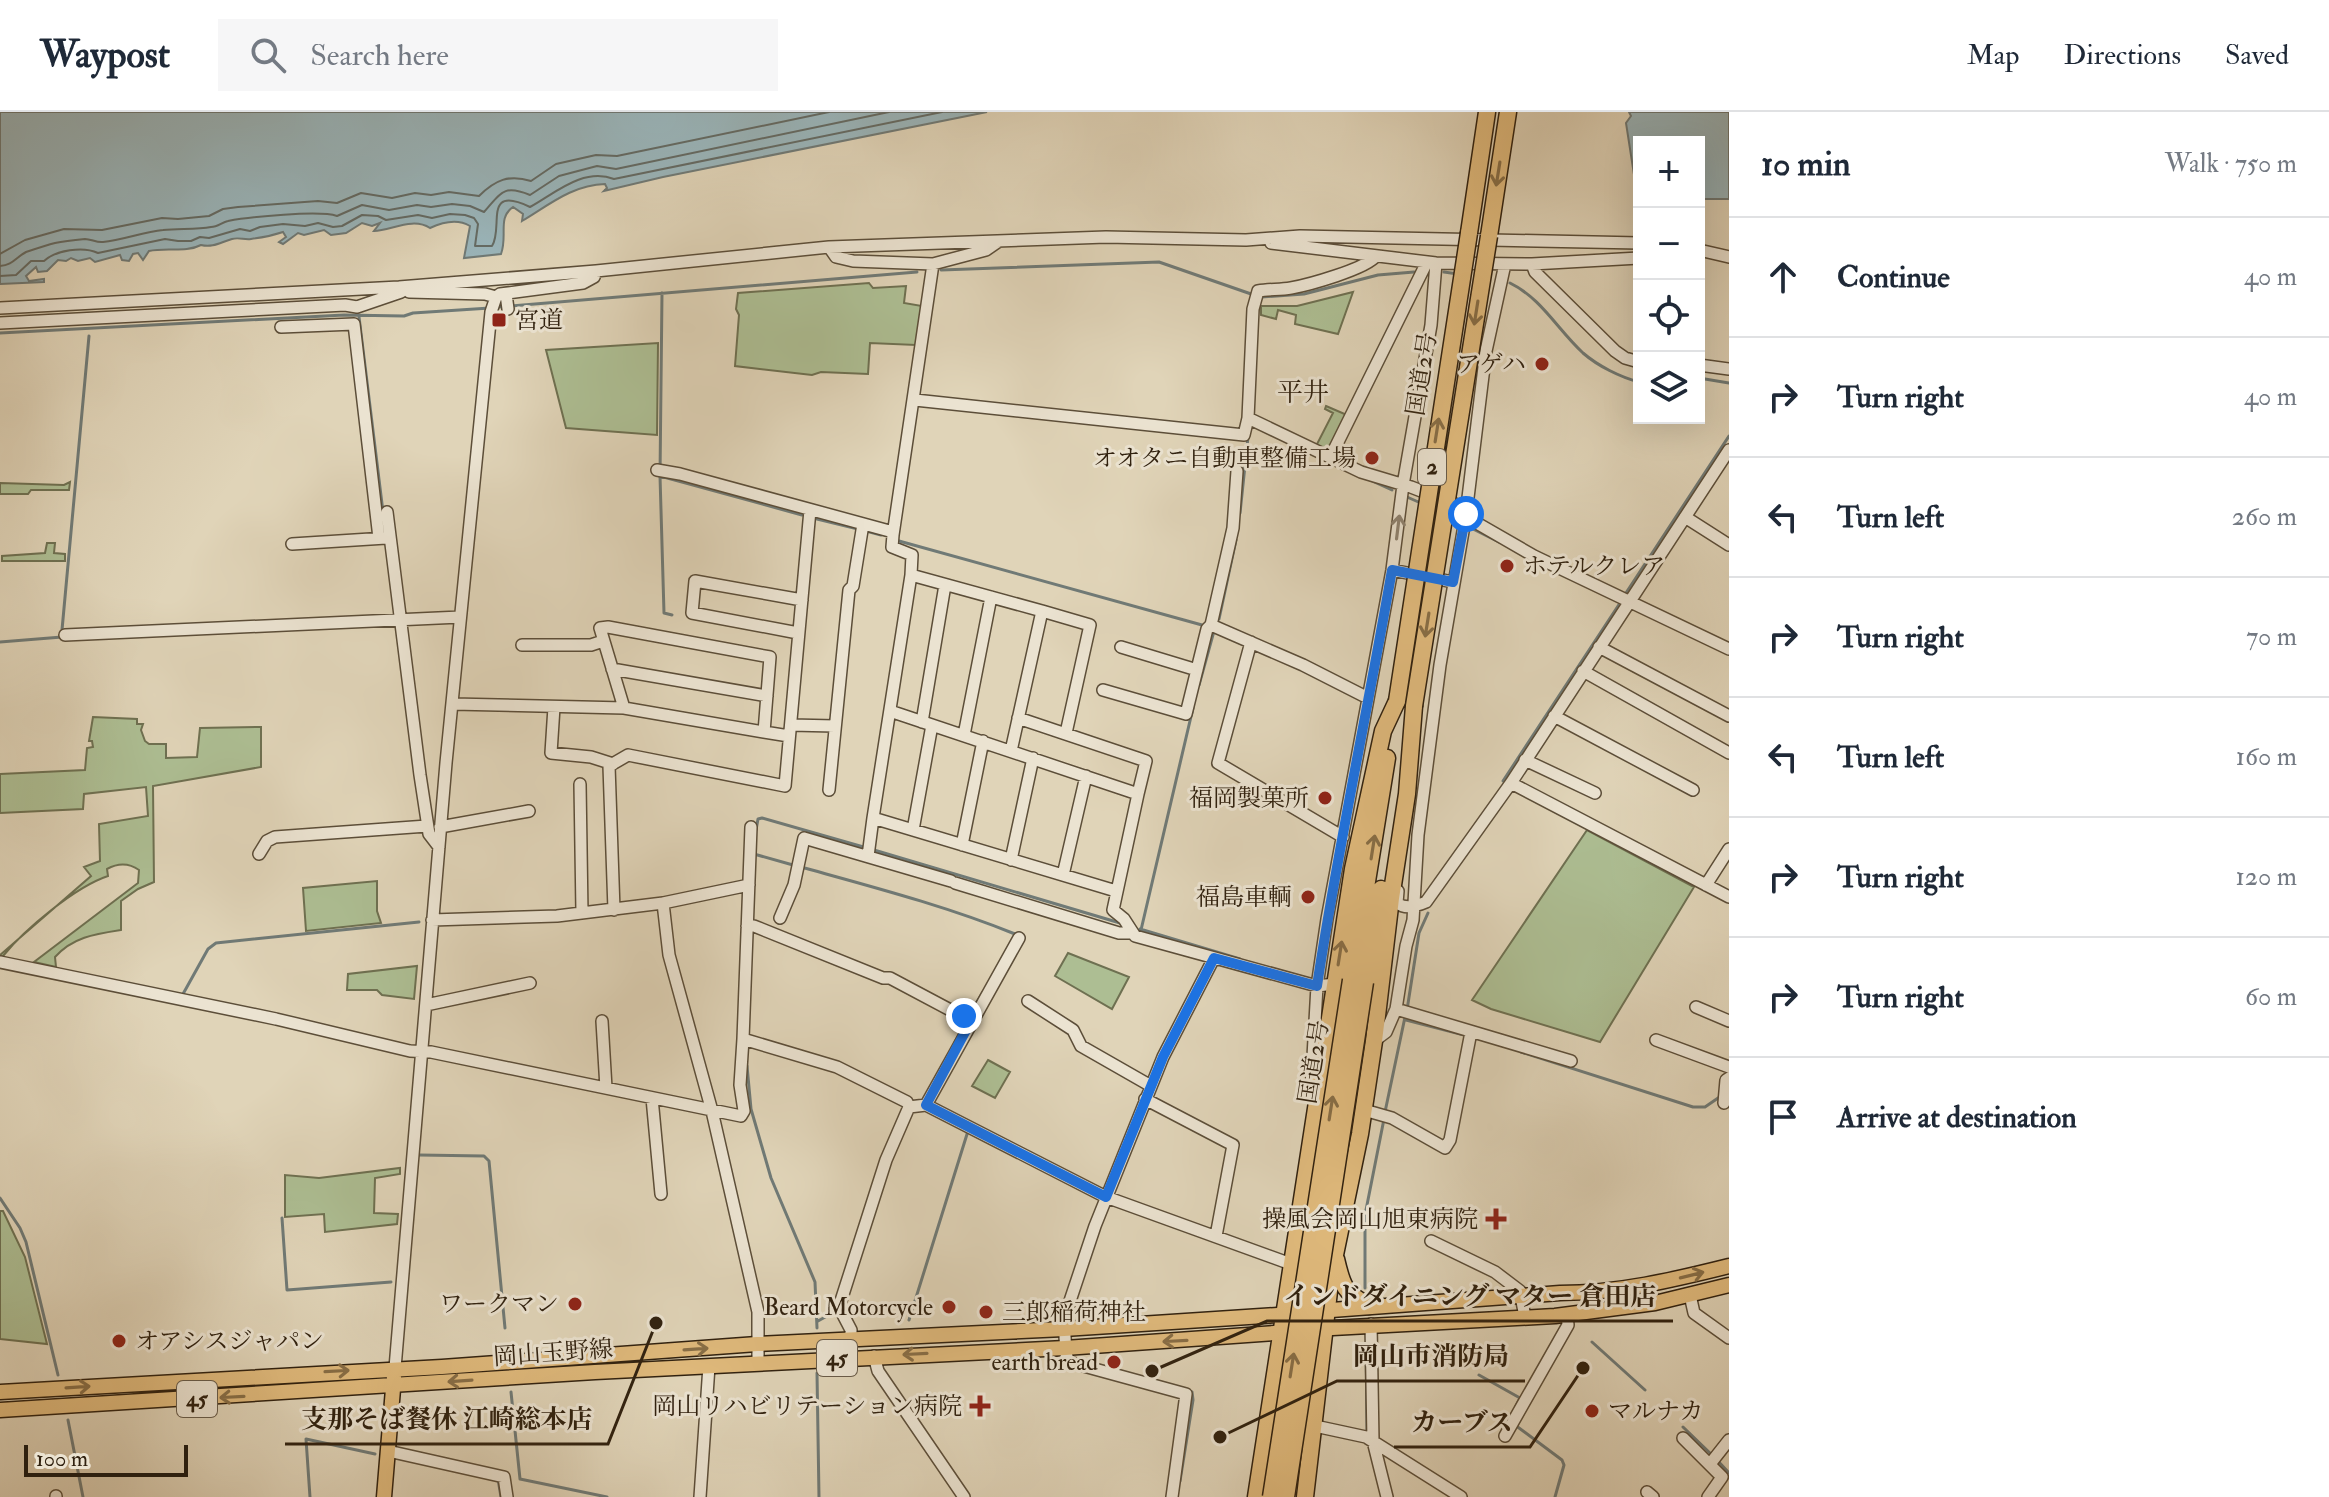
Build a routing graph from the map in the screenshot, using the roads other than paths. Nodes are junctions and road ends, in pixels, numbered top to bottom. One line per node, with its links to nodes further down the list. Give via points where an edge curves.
1 (1487, 112): 126 (highway, 国道2号 / 2, one-way to 1, bridge, via 1397,701)
2 (1508, 112): 69 (highway, 2, one-way to 69, bridge)
3 (1000, 240): 4 (street); 6 (street); 14 (street, via 986,250)
4 (1246, 240): 5 (street, via 1300,236); 10 (street)
5 (1633, 243)
6 (829, 247): 14 (street, via 836,257 853,261); 17 (street)
7 (1729, 250): 8 (street)
8 (1705, 251)
9 (1705, 252): 11 (street)
10 (1376, 256): 13 (street); 28 (street, via 1359,269 1298,287 1262,289 1256,296)
11 (1729, 257)
12 (1633, 258): 16 (street)
13 (1431, 262): 15 (street); 30 (street); 33 (street, via 1431,325)
14 (933, 264): 27 (street)
15 (1505, 264): 16 (street); 36 (street, via 1483,366)
16 (1532, 264): 24 (street, via 1615,351)
17 (596, 271): 18 (street); 19 (street, via 583,283)
18 (400, 289): 19 (street, via 485,294); 20 (street); 21 (street)
19 (500, 303): 51 (street)
20 (0, 308)
21 (352, 316): 22 (street, via 345,305); 23 (street); 40 (street)
22 (0, 323)
23 (281, 327)
24 (1633, 360)
25 (1705, 366): 26 (street)
26 (1729, 369)
27 (915, 400): 28 (street, via 1244,435); 39 (street)
28 (1248, 418): 30 (street)
29 (1729, 450): 37 (street)
30 (1331, 456): 33 (street)
31 (660, 470): 34 (street)
32 (1237, 471): 53 (street, via 1233,528)
33 (1403, 485): 36 (street, via 1455,504); 43 (street, one-way to 33)
34 (810, 510): 38 (street); 48 (street)
35 (387, 512): 40 (street)
36 (1466, 514): 45 (street); 49 (street, via 1534,556)
37 (1685, 517): 42 (street); 49 (street)
38 (863, 528): 39 (street); 77 (street, via 849,590)
39 (893, 532): 44 (street, via 892,547 912,555)
40 (385, 538): 41 (street); 52 (street)
41 (292, 544)
42 (1729, 545)
43 (1392, 570): 45 (street); 67 (street)
44 (911, 575): 46 (street); 72 (street)
45 (1453, 582): 115 (street, via 1418,835)
46 (945, 585): 47 (street); 76 (street)
47 (991, 597): 50 (street); 81 (street)
48 (802, 600): 54 (street); 54 (street, via 695,581 692,613)
49 (1629, 601): 60 (street); 61 (street)
50 (1042, 611): 75 (street); 80 (street, via 1090,625)
51 (460, 617): 52 (street); 68 (street)
52 (400, 621): 55 (street); 98 (street)
53 (1211, 625): 57 (street); 63 (street)
54 (798, 633): 78 (street)
55 (65, 635)
56 (603, 641): 58 (street); 62 (street); 66 (street, via 600,628 608,627 770,657)
57 (1251, 642): 67 (street); 102 (street, via 1218,763)
58 (522, 645)
59 (1121, 647): 63 (street)
60 (1599, 647): 64 (street); 74 (street)
61 (1729, 649)
62 (612, 669): 66 (street); 71 (street)
63 (1197, 670): 65 (street, via 1186,714)
64 (1583, 671): 73 (street); 84 (street)
65 (1103, 690)
66 (767, 696): 79 (street)
67 (1368, 698): 102 (street)
68 (453, 704): 70 (street); 99 (street)
69 (1414, 706): 95 (highway); 126 (highway, 国道2号 / 2)
70 (554, 707): 71 (street); 87 (street, via 551,753)
71 (624, 708): 79 (street)
72 (890, 711): 76 (street); 97 (street)
73 (1554, 716): 86 (street); 92 (street)
74 (1729, 716)
75 (1018, 718): 80 (street); 83 (street)
76 (927, 723): 81 (street); 101 (street)
77 (835, 726): 78 (street); 91 (street)
78 (790, 731): 79 (street); 87 (street, via 785,786 628,755)
79 (764, 732)
80 (1066, 733): 94 (street, via 1146,761)
81 (964, 735): 82 (street)
82 (983, 741): 83 (street); 103 (street)
83 (1011, 751): 85 (street)
84 (1729, 753)
85 (1033, 758): 88 (street); 108 (street)
86 (1525, 760): 89 (street); 93 (street)
87 (613, 764): 116 (street, via 609,766)
88 (1086, 776): 94 (street); 109 (street)
89 (1511, 783): 111 (street); 115 (street, via 1426,902)
90 (580, 784): 117 (street)
91 (829, 790)
92 (1693, 790)
93 (1595, 793)
94 (1138, 794): 112 (street)
95 (1405, 808): 115 (street, via 1408,824 1397,903); 137 (highway)
96 (529, 811): 99 (street)
97 (873, 818): 101 (street); 106 (street)
98 (427, 826): 104 (street); 107 (street, via 275,837)
99 (440, 827): 104 (street)
100 (751, 827): 110 (street)
101 (913, 830): 103 (street)
102 (1343, 837): 126 (street)
103 (962, 845): 108 (street)
104 (439, 847): 119 (street)
105 (1729, 849): 111 (street)
106 (869, 851): 118 (street, via 804,838); 121 (street, via 953,882)
107 (259, 854)
108 (1011, 860): 109 (street)
109 (1063, 875): 112 (street)
110 (749, 885): 114 (street); 120 (street)
111 (1706, 885): 113 (street)
112 (1116, 891): 121 (street, via 1113,910)
113 (1729, 897)
114 (663, 903): 116 (street); 150 (street, via 669,955)
115 (1415, 906): 130 (street, via 1406,946)
116 (614, 910): 117 (street)
117 (582, 913): 119 (street)
118 (780, 918)
119 (432, 920): 128 (street)
120 (750, 926): 131 (street, via 890,978); 135 (street)
121 (1132, 933): 123 (street)
122 (1019, 938): 131 (street)
123 (1214, 958): 126 (street); 142 (street)
124 (0, 962): 138 (street)
125 (530, 983): 128 (street)
126 (1342, 983): 156 (highway, via 1309,1140); 196 (highway, 国道2号 / 2, one-way to 126, bridge); 197 (highway, 国道2号 / 2, bridge)
127 (1028, 1001): 142 (street, via 1073,1030 1081,1046)
128 (426, 1005): 138 (street)
129 (1696, 1007): 133 (street)
130 (1403, 1012): 134 (street); 137 (street)
131 (969, 1019): 147 (street)
132 (602, 1021): 143 (street)
133 (1729, 1021)
134 (1470, 1035): 139 (street); 149 (street, via 1445,1148 1384,1114)
135 (746, 1040): 148 (street, via 837,1067); 150 (street, via 740,1085 744,1111 741,1116)
136 (1656, 1040): 140 (street)
137 (1374, 1041): 149 (highway)
138 (422, 1052): 143 (street); 177 (street)
139 (1571, 1061)
140 (1729, 1067)
141 (1729, 1078): 145 (street)
142 (1151, 1086): 146 (street)
143 (606, 1088): 144 (street)
144 (652, 1098): 150 (street); 151 (street)
145 (1725, 1098)
146 (1149, 1101): 152 (street); 153 (street, via 1233,1145)
147 (926, 1105): 148 (street); 152 (street)
148 (909, 1107): 171 (street, via 886,1160 839,1307)
149 (1364, 1110): 155 (highway)
150 (712, 1111): 172 (street, via 758,1312)
151 (661, 1194)
152 (1109, 1198): 153 (street); 168 (street)
153 (1216, 1236): 156 (street)
154 (1431, 1241): 160 (street, via 1495,1272)
155 (1336, 1257): 161 (highway, via 1342,1285); 162 (highway)
156 (1291, 1264): 163 (highway)
157 (1729, 1266): 160 (main road, 岡山玉野線 / 45, one-way to 157, via 1655,1285)
158 (1729, 1285): 159 (main road, 岡山玉野線 / 45)
159 (1690, 1295): 164 (main road, 岡山玉野線 / 45); 170 (street, via 1694,1313)
160 (1523, 1296): 161 (main road, 岡山玉野線 / 45); 165 (street)
161 (1369, 1306): 162 (main road, 岡山玉野線 / 45)
162 (1326, 1310): 163 (main road, 岡山玉野線 / 45); 167 (highway)
163 (1284, 1314): 168 (main road, 岡山玉野線 / 45); 169 (highway)
164 (1567, 1314): 165 (main road, 岡山玉野線 / 45); 182 (street, via 1568,1325)
165 (1525, 1317): 166 (main road, 岡山玉野線 / 45)
166 (1371, 1324): 167 (main road, 岡山玉野線 / 45); 185 (street)
167 (1325, 1328): 169 (main road, 岡山玉野線 / 45); 181 (highway)
168 (1064, 1329): 171 (main road, 岡山玉野線 / 45); 173 (street)
169 (1280, 1333): 173 (main road, 岡山玉野線 / 45, one-way to 173); 188 (highway)
170 (1729, 1338)
171 (851, 1340): 172 (main road, 岡山玉野線 / 45)
172 (757, 1344): 175 (street); 177 (main road, 岡山玉野線 / 45, one-way to 172)
173 (1065, 1348): 174 (main road, 岡山玉野線 / 45, one-way to 174); 193 (street, via 1069,1362 1186,1394)
174 (874, 1356): 175 (main road, 岡山玉野線 / 45); 192 (street, via 878,1371)
175 (758, 1363): 176 (main road, 岡山玉野線 / 45)
176 (709, 1366): 178 (main road, 岡山玉野線 / 45, one-way to 178); 191 (street)
177 (395, 1368): 178 (main road); 179 (main road, 岡山玉野線 / 45, one-way to 177)
178 (393, 1386): 180 (main road, 岡山玉野線 / 45, one-way to 180); 186 (main road)
179 (0, 1392)
180 (0, 1410)
181 (1315, 1426): 185 (street); 198 (highway)
182 (1505, 1436)
183 (1683, 1438): 187 (street)
184 (1729, 1440): 187 (street)
185 (1373, 1441): 199 (street); 200 (street)
186 (388, 1451): 189 (main road); 190 (street, via 504,1477)
187 (1713, 1460): 201 (street, via 1722,1477)
188 (1261, 1469): 194 (street); 195 (highway)
189 (384, 1497)
190 (507, 1497)
191 (700, 1497)
192 (964, 1497)
193 (1172, 1497)
194 (1250, 1497)
195 (1256, 1497)
196 (1271, 1497)
197 (1286, 1497)
198 (1307, 1497)
199 (1387, 1497)
200 (1461, 1497)
201 (1708, 1497)

